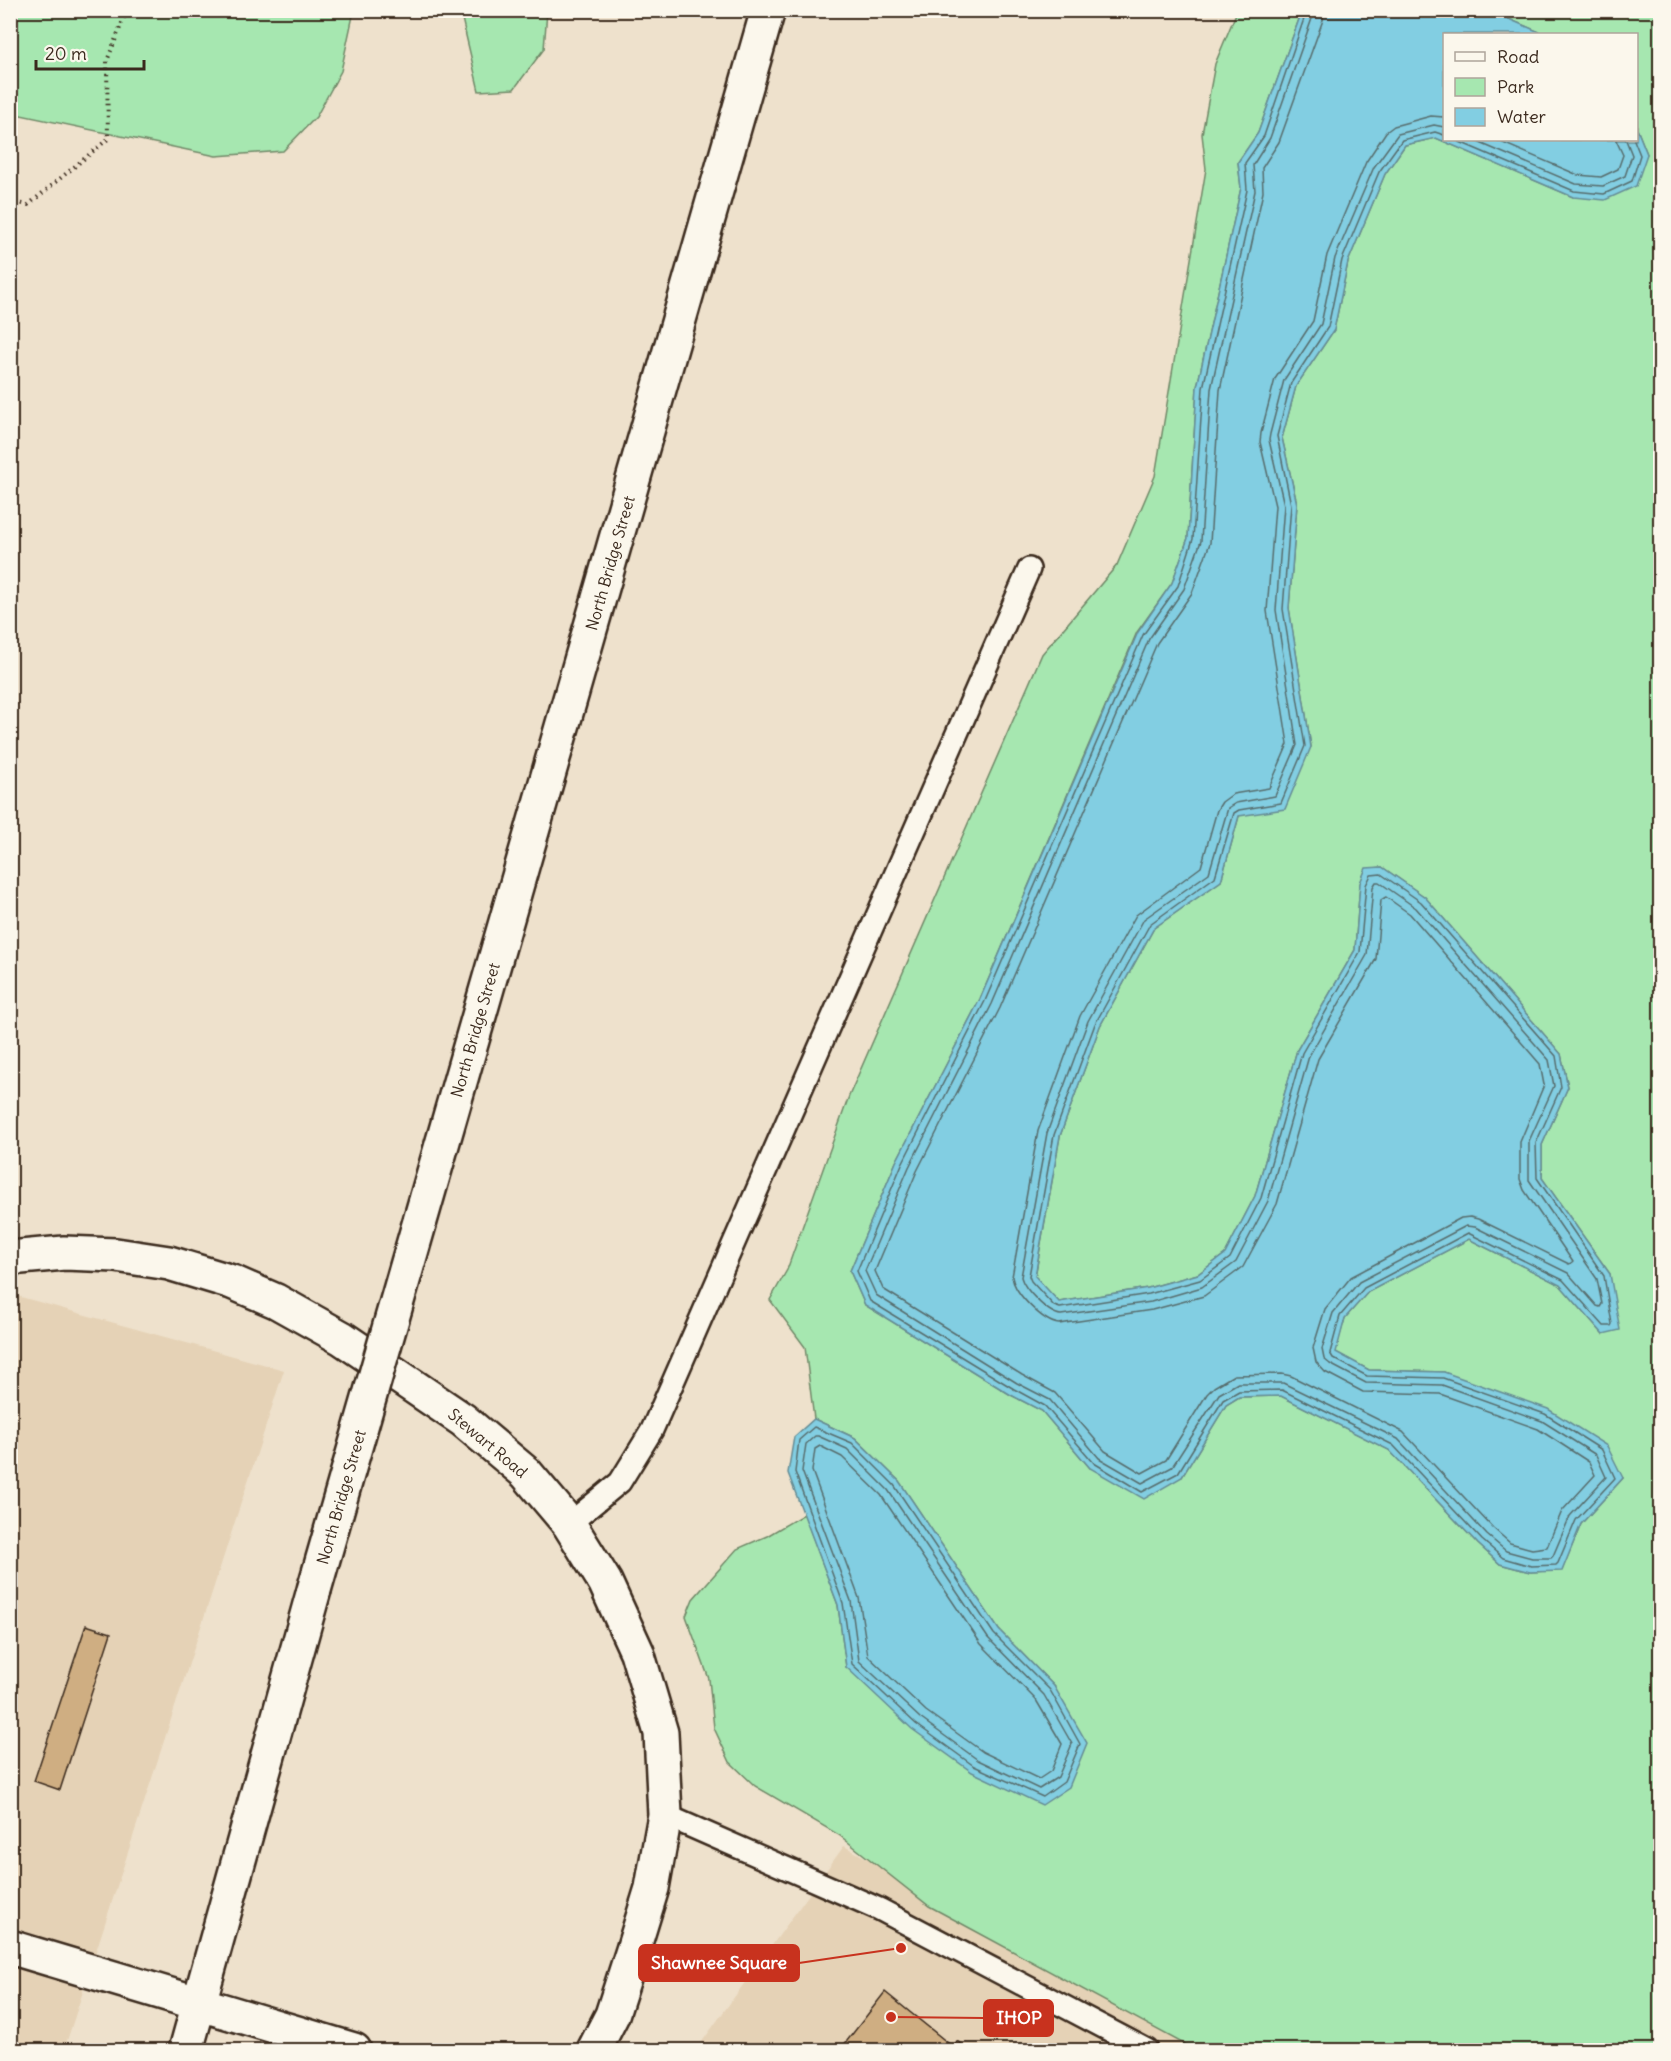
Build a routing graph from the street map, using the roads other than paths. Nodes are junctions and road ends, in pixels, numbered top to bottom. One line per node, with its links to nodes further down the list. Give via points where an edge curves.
1 (768, 10): 7 (main road, North Bridge Street, bridge, via 314,1590)
2 (1029, 569): 4 (lane, via 652,1430 620,1482)
3 (10, 1258): 4 (main road, Stewart Road, via 64,1253 169,1263 276,1301 351,1344 463,1420 526,1473)
4 (569, 1524): 5 (main road, Stewart Road, via 605,1582 637,1652 661,1733)
5 (665, 1815): 10 (main road, Stewart Road, via 652,1888 612,2015); 11 (lane, via 879,1909)
6 (10, 1947): 7 (main road)
7 (199, 2005): 8 (main road, North Bridge Street); 9 (main road)
8 (186, 2050)
9 (354, 2050)
10 (594, 2050)
11 (1147, 2050)

